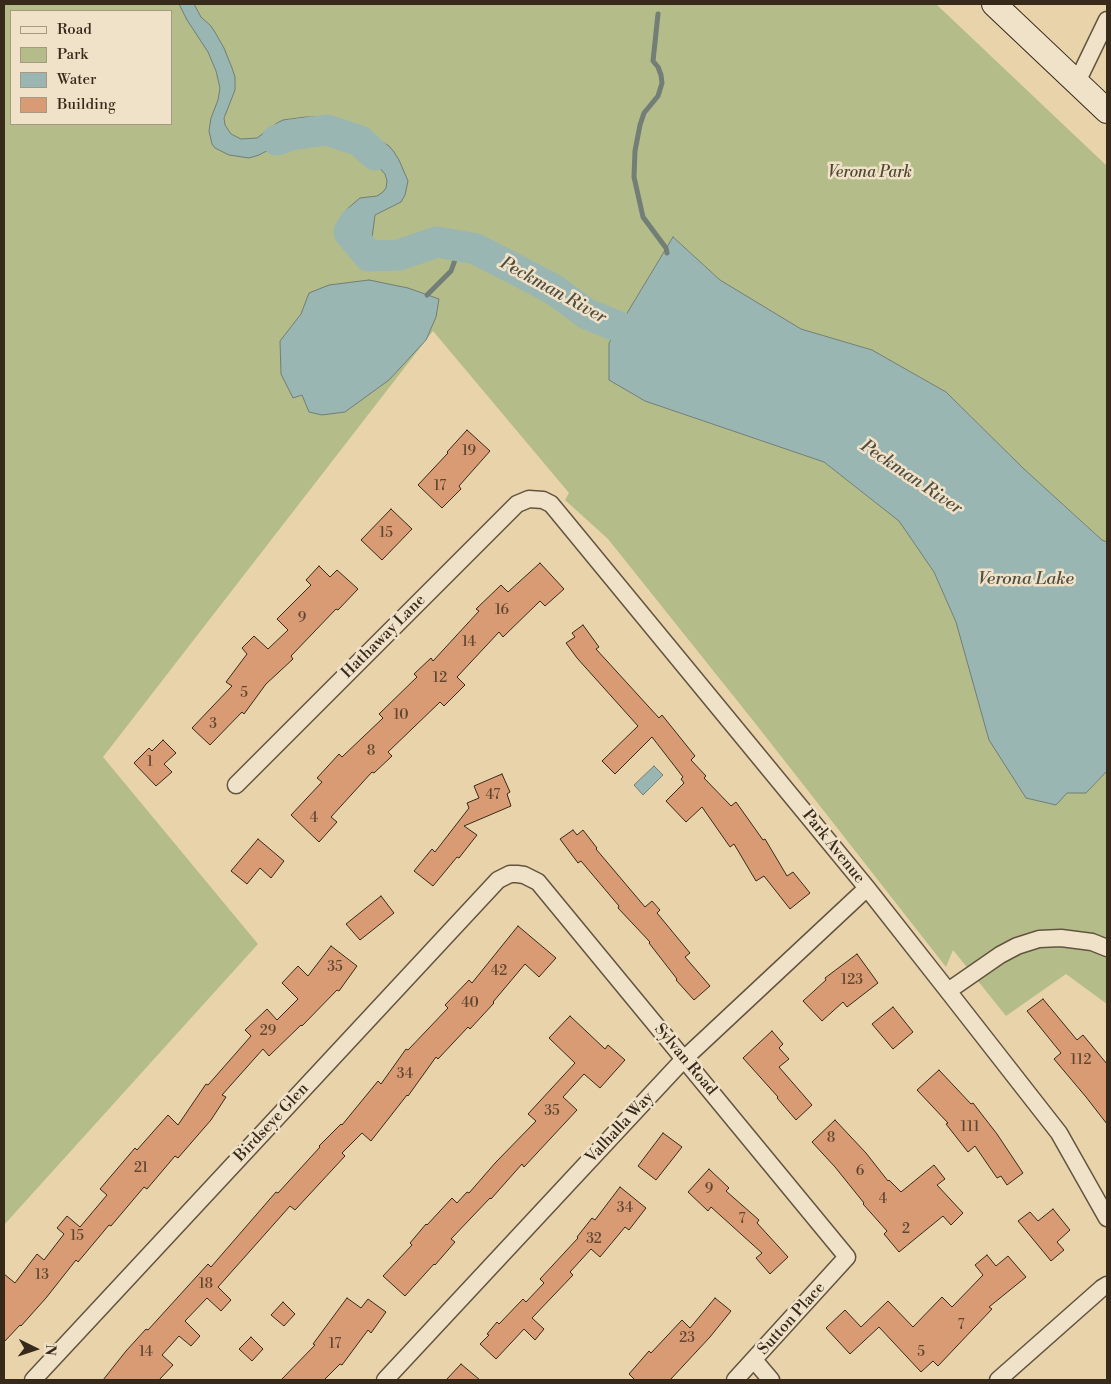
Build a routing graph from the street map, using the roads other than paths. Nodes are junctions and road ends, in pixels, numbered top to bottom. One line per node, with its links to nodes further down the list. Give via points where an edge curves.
1 (994, 4): 3 (main road)
2 (1107, 20): 3 (street)
3 (1077, 82): 4 (main road)
4 (1107, 111)
5 (536, 498): 6 (street, Hathaway Lane, via 517,504); 8 (street, Park Avenue, via 551,504)
6 (236, 785)
7 (517, 874): 11 (street, Sylvan Road, via 538,882); 16 (street, Birdseye Glen, via 498,880)
8 (867, 888): 10 (street, Park Avenue); 11 (street, Valhalla Way)
9 (1107, 948): 10 (street, via 1092,942 1060,938 1039,940 1000,955)
10 (948, 991): 12 (street, Park Avenue, via 1059,1133)
11 (684, 1059): 13 (street, Sylvan Road); 17 (street, Valhalla Way)
12 (1107, 1218)
13 (848, 1257): 15 (street, Sutton Place)
14 (1107, 1285): 20 (street)
15 (754, 1360): 18 (street, Sutton Place); 19 (street)
16 (33, 1380)
17 (385, 1380)
18 (735, 1380)
19 (771, 1380)
20 (998, 1380)

